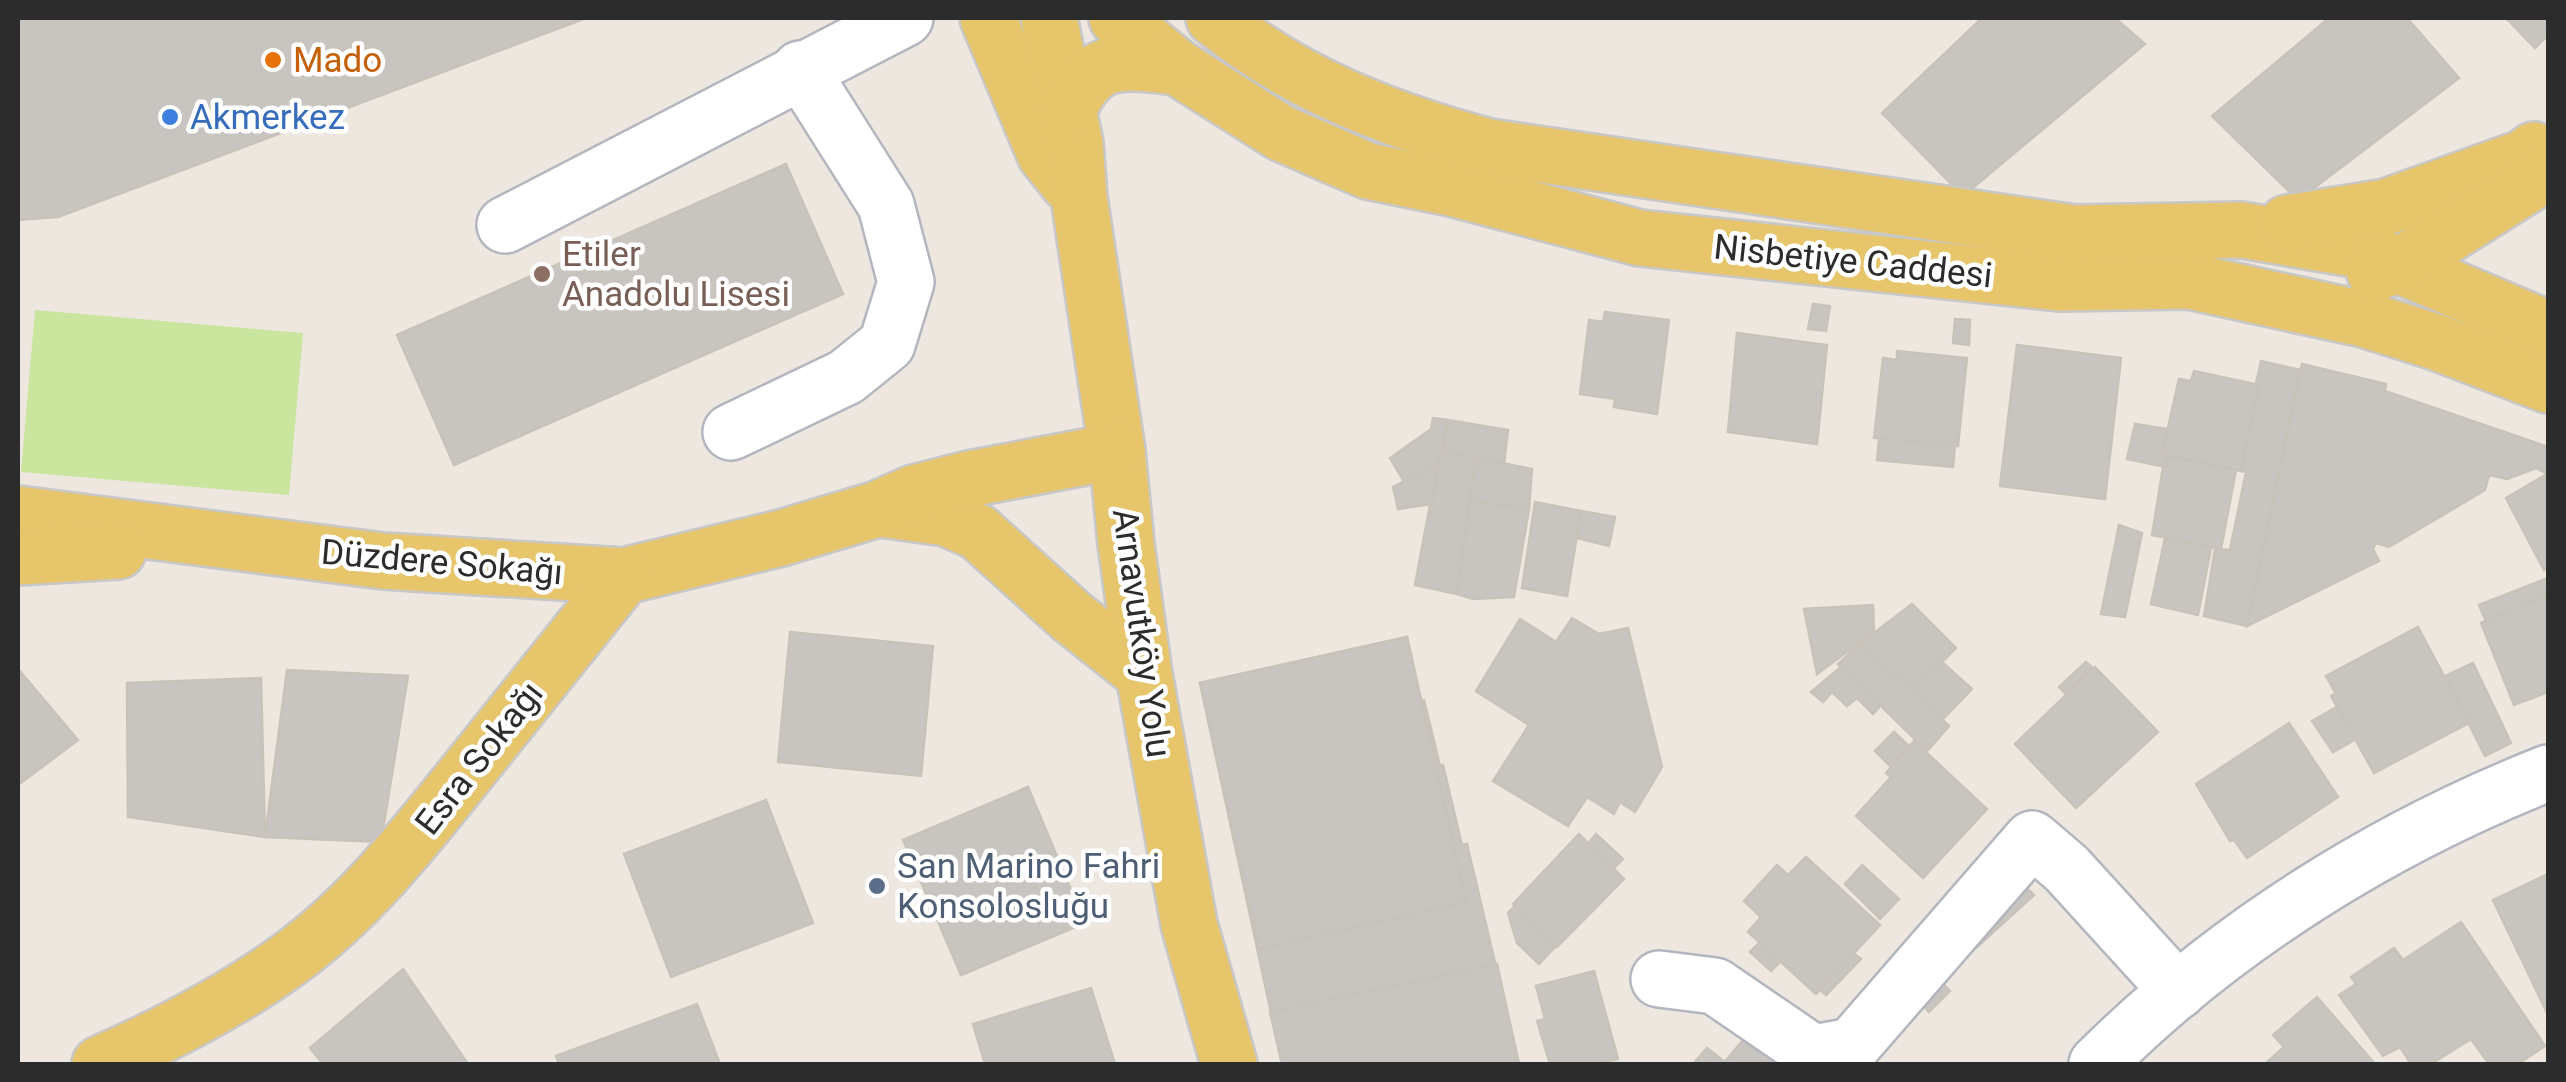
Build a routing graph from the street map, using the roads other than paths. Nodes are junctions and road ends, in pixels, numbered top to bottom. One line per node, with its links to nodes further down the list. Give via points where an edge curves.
1 (904, 18): 7 (street)
2 (988, 18): 11 (main road, via 1046,154)
3 (1049, 18): 8 (main road, Arnavutköy Yolu)
4 (1116, 18): 6 (main road, Nisbetiye Caddesi)
5 (1214, 18): 14 (main road, Nisbetiye Caddesi, via 1336,95 1489,147 2074,233)
6 (1178, 67): 8 (main road, via 1113,64 1094,70); 16 (main road, Nisbetiye Caddesi, via 1282,132 1368,171 1640,238 2060,282)
7 (800, 69): 13 (street); 20 (street, via 886,205 906,282 887,344 846,377)
8 (1068, 112): 11 (main road, Arnavutköy Yolu)
9 (2548, 140): 14 (main road, via 2523,158 2386,207)
10 (2548, 172): 12 (main road)
11 (1079, 197): 21 (main road, Arnavutköy Yolu)
12 (2482, 212): 15 (main road); 17 (main road)
13 (505, 225)
14 (2242, 230): 15 (main road, Nisbetiye Caddesi, via 2365,251)
15 (2402, 264): 16 (main road, via 2350,281 2250,269); 17 (main road, Nisbetiye Caddesi)
16 (2189, 281): 19 (main road, Nisbetiye Caddesi, via 2363,319)
17 (2480, 300): 18 (main road, Nisbetiye Caddesi)
18 (2548, 329)
19 (2548, 385)
20 (730, 432)
21 (1117, 451): 22 (main road, via 969,479); 27 (main road, Arnavutköy Yolu)
22 (878, 509): 26 (main road); 27 (main road, via 946,518 978,532)
23 (18, 514): 24 (main road)
24 (261, 544): 25 (main road); 26 (main road, Düzdere Sokağı, via 384,561)
25 (18, 557)
26 (624, 576): 32 (main road, Esra Sokağı, via 422,832 352,906 243,989)
27 (1144, 674): 33 (main road, Arnavutköy Yolu, via 1189,924)
28 (2548, 773): 30 (street, via 2372,856 2236,944)
29 (1659, 979): 30 (street, via 1715,986 1813,1053 1852,1046 2032,838)
30 (2178, 991): 31 (street)
31 (2116, 1058)
32 (100, 1064)
33 (1229, 1064)

